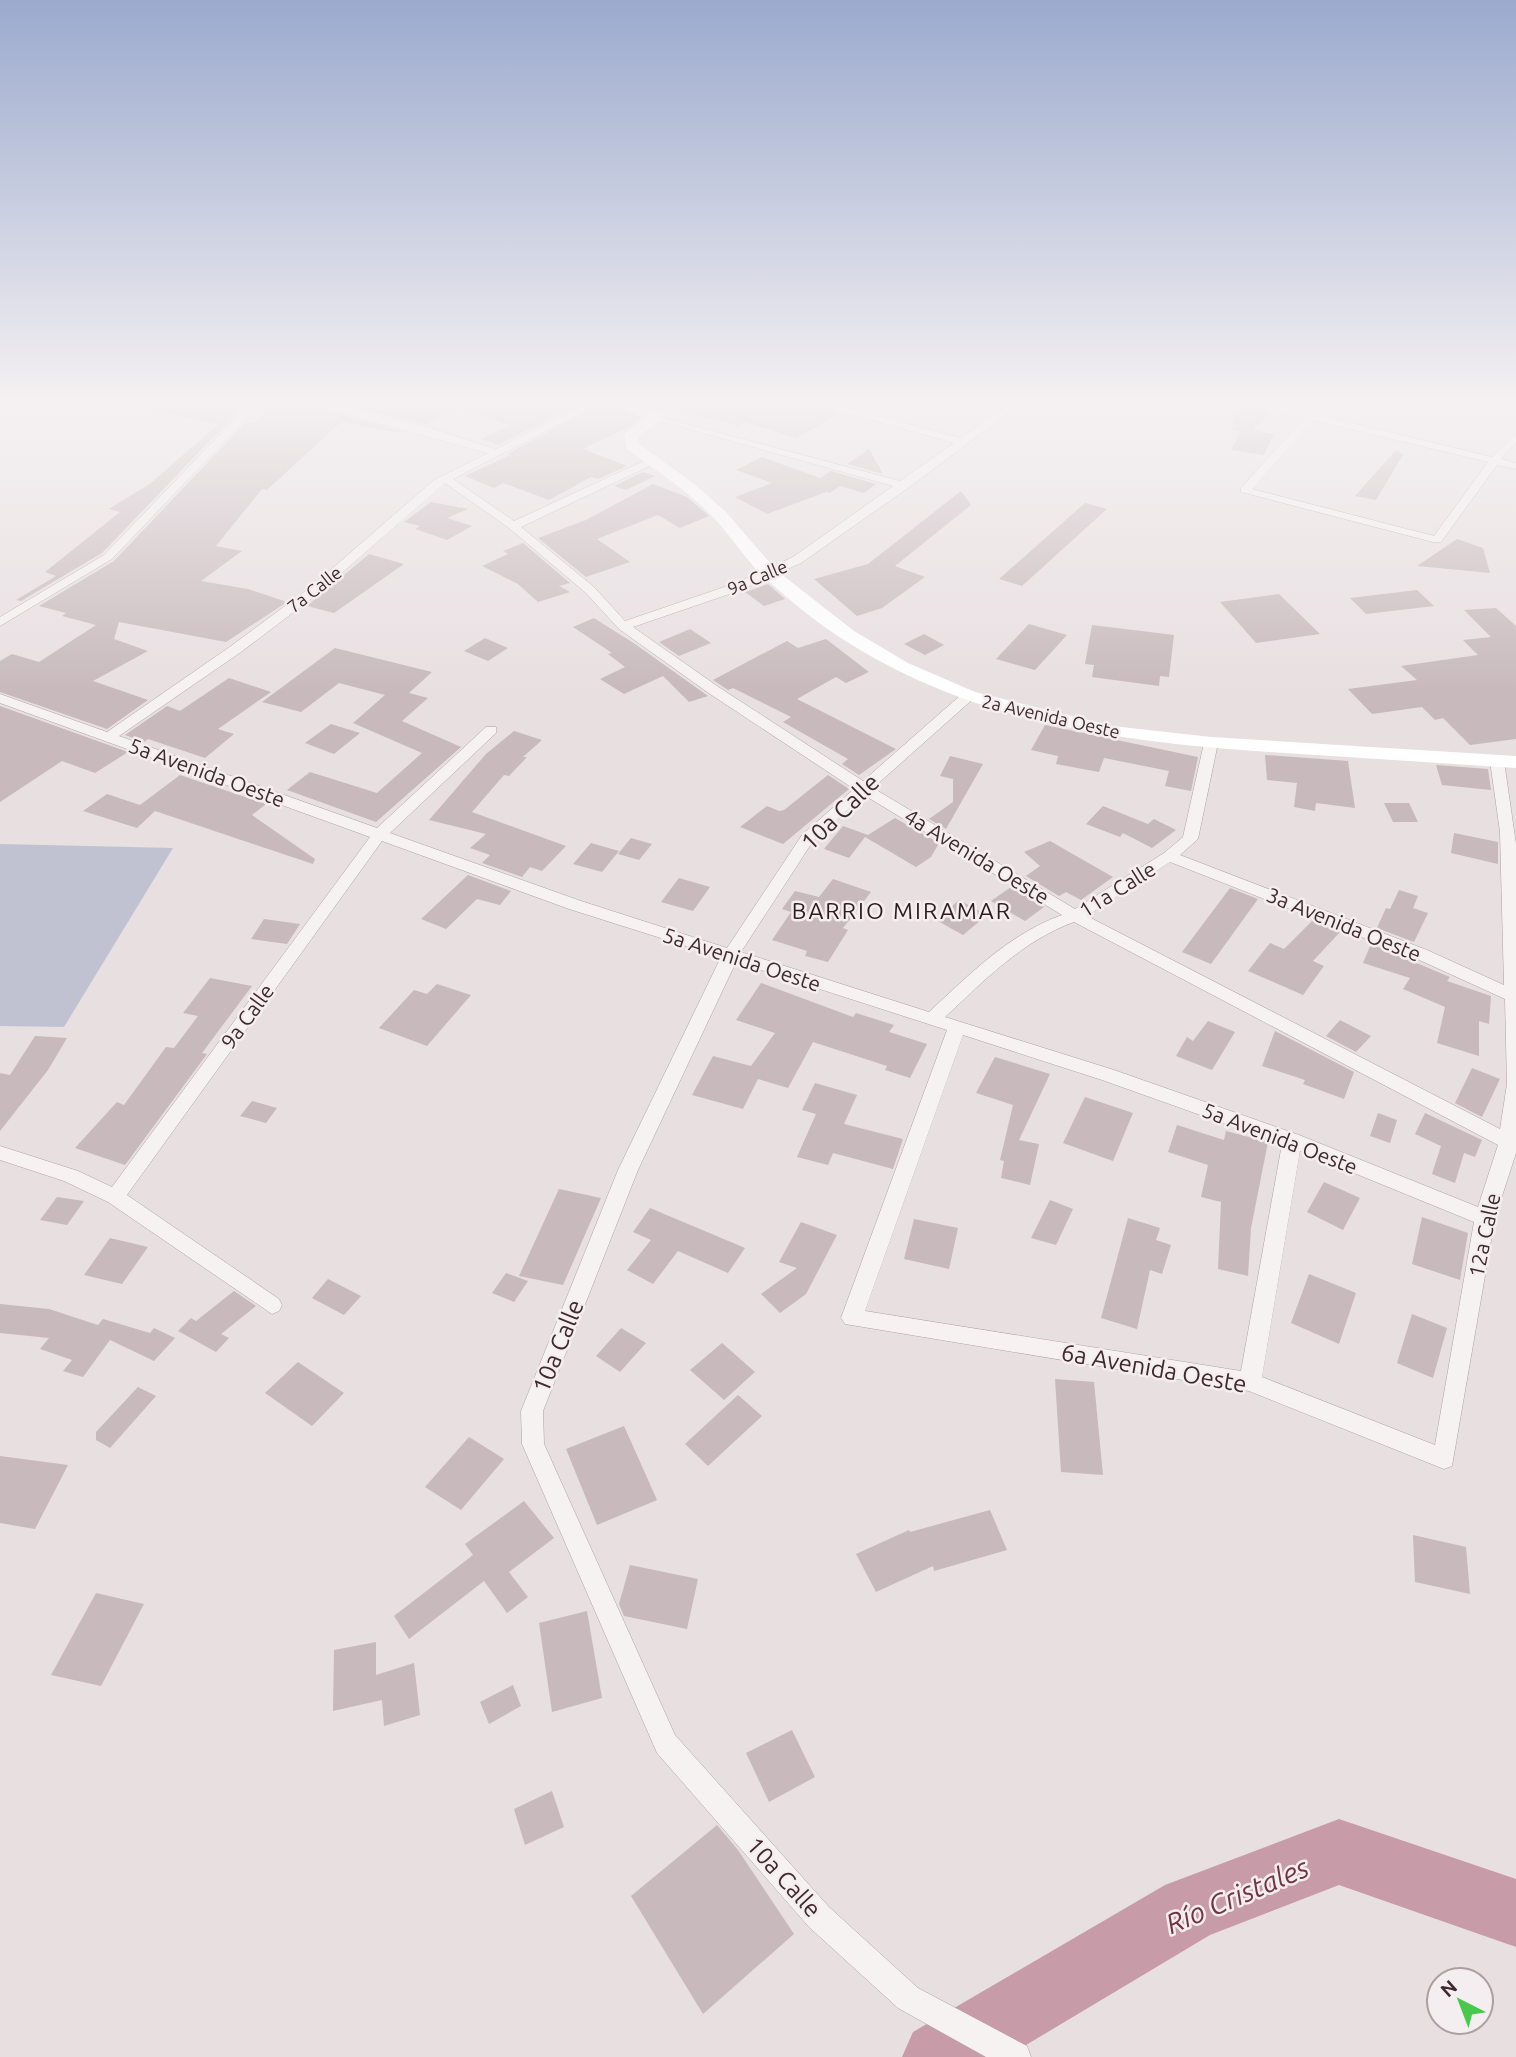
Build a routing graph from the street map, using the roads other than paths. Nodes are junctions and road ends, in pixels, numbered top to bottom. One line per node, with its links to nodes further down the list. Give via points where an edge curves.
1 (162, 501): 11 (street, via 108,557)
2 (417, 501): 16 (street, 7a Calle, via 316,589)
3 (477, 501): 9 (street, 4a Avenida Oeste)
4 (566, 501): 9 (street)
5 (703, 501): 10 (street, 2a Avenida Oeste)
6 (882, 501): 10 (street, 9a Calle, via 797,560)
7 (1287, 501): 8 (street, via 1437,540)
8 (1465, 501)
9 (513, 526): 12 (street, 4a Avenida Oeste, via 590,590)
10 (770, 573): 12 (street, 9a Calle); 13 (street, 2a Avenida Oeste, via 848,635 902,667)
11 (0, 622)
12 (623, 626): 19 (street, 4a Avenida Oeste)
13 (968, 696): 17 (street, 2a Avenida Oeste, via 1112,732); 19 (street, 10a Calle)
14 (0, 698): 16 (street, 5a Avenida Oeste)
15 (491, 730): 20 (street, 9a Calle)
16 (109, 737): 20 (street, 5a Avenida Oeste)
17 (1211, 743): 18 (street, 2a Avenida Oeste); 21 (street, 11a Calle, via 1190,839)
18 (1506, 762): 24 (street, 12a Calle)
19 (863, 788): 22 (street, 4a Avenida Oeste); 23 (street, 10a Calle, via 807,838)
20 (379, 835): 23 (street, 5a Avenida Oeste, via 575,905); 30 (street, 9a Calle)
21 (1170, 856): 22 (street, 11a Calle); 24 (street, 3a Avenida Oeste, via 1421,954)
22 (1075, 916): 25 (street, 11a Calle, via 1042,928 993,962); 28 (street, 4a Avenida Oeste)
23 (731, 954): 25 (street, 5a Avenida Oeste); 35 (street, 10a Calle, via 628,1171 531,1411 533,1444 666,1744 819,1917 908,1998)
24 (1514, 996): 28 (street, 12a Calle)
25 (932, 1019): 26 (street, 5a Avenida Oeste)
26 (957, 1026): 27 (street, 5a Avenida Oeste); 33 (street, 6a Avenida Oeste, via 852,1318)
27 (1293, 1140): 31 (street, 5a Avenida Oeste); 33 (street)
28 (1512, 1144): 31 (street, 12a Calle)
29 (0, 1153): 30 (street, via 71,1176)
30 (115, 1197): 32 (street)
31 (1485, 1218): 34 (street, 12a Calle)
32 (272, 1305)
33 (1250, 1382): 34 (street, 6a Avenida Oeste)
34 (1444, 1459)
35 (1016, 2057)

